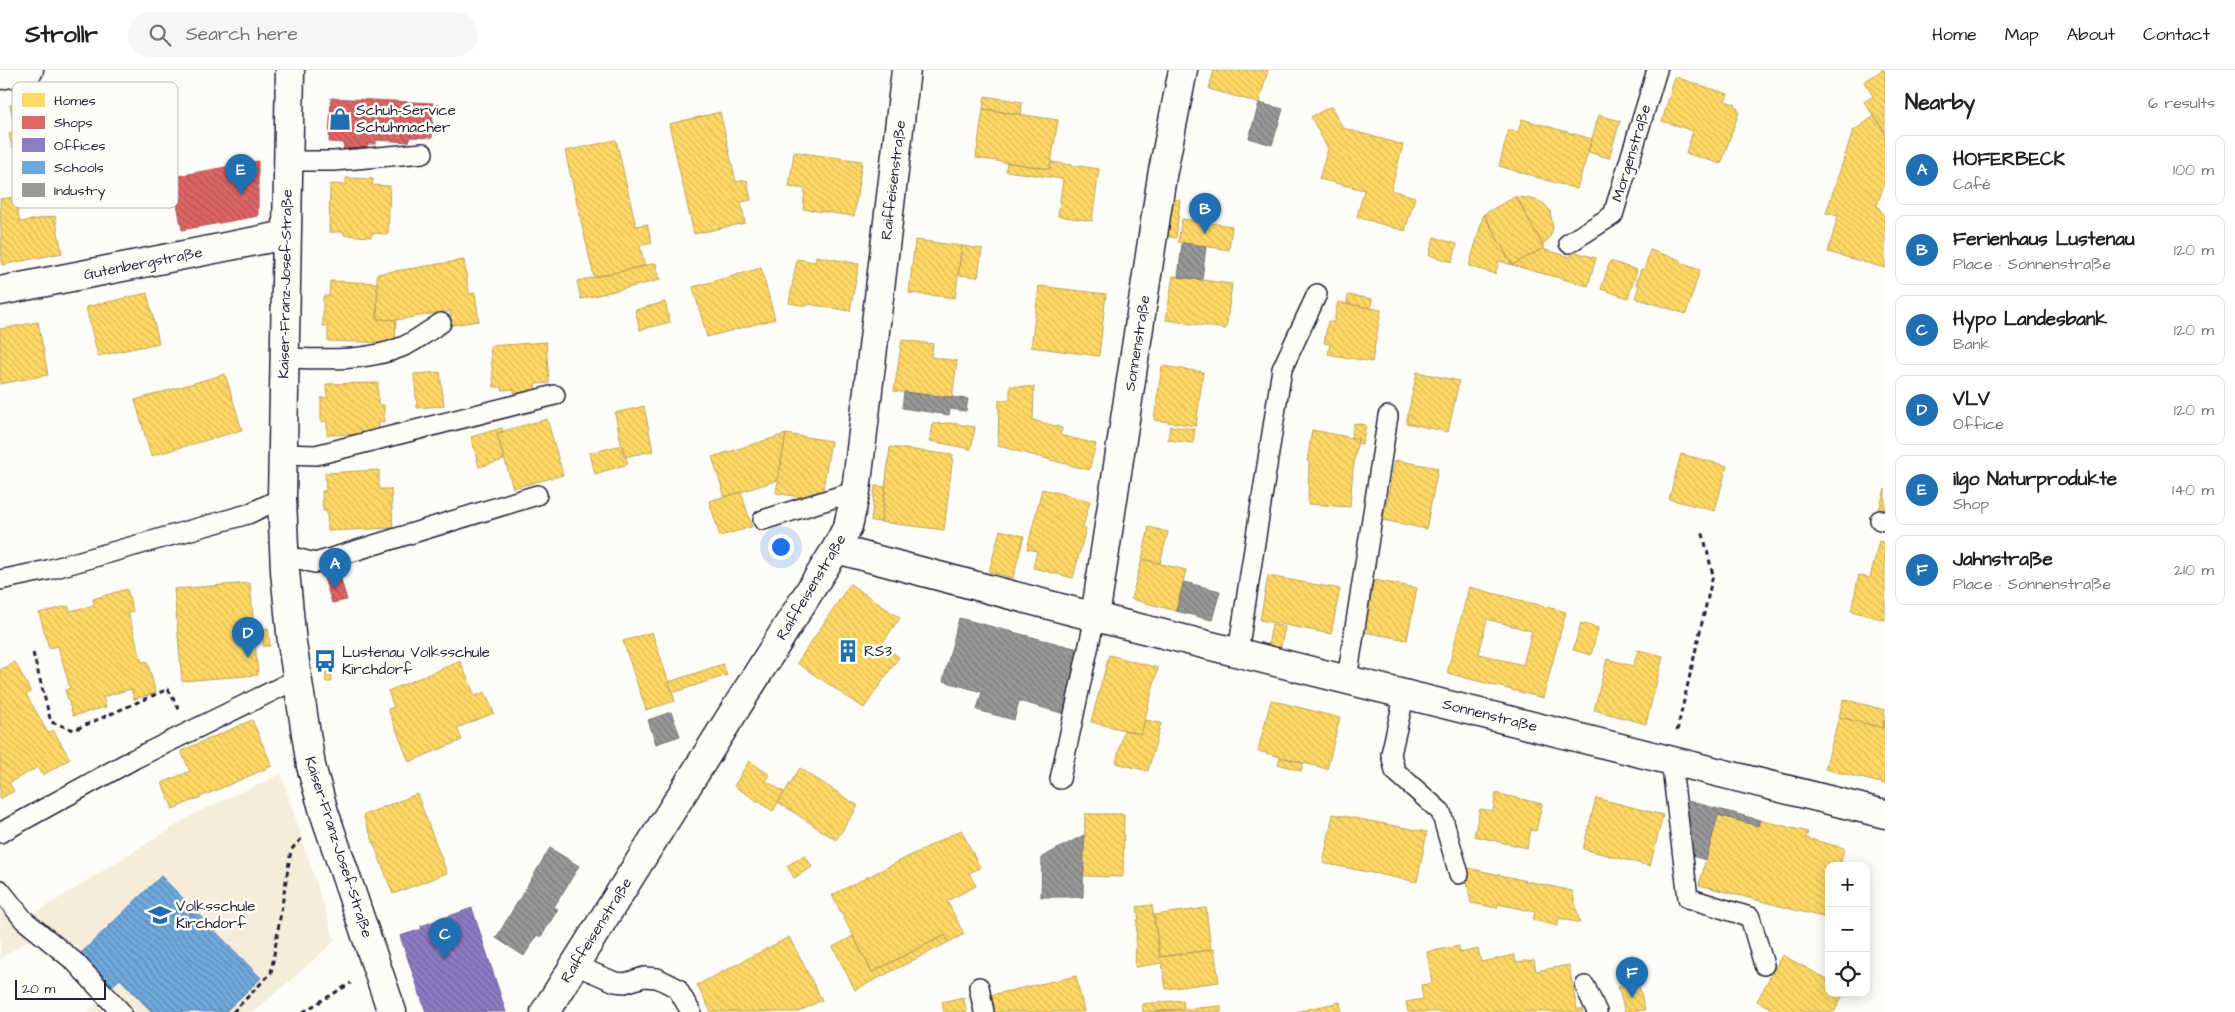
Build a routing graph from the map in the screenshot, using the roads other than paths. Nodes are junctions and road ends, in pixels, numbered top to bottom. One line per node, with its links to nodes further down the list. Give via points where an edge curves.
1 (29, 70): 6 (street)
2 (290, 70): 8 (street, Kaiser-Franz-Josef-Straße)
3 (906, 70): 18 (street, Raiffeisenstraße)
4 (1183, 70): 25 (street, Sonnenstraße, via 1162,176)
5 (1657, 70): 10 (lane, Morgenstraße, via 1613,215)
6 (0, 75)
7 (423, 153): 8 (lane, via 334,162)
8 (288, 161): 9 (street, Kaiser-Franz-Josef-Straße)
9 (286, 235): 11 (street, Gutenbergstraße); 14 (street, Kaiser-Franz-Josef-Straße)
10 (1569, 243)
11 (0, 291)
12 (1317, 294): 26 (lane, via 1282,369)
13 (441, 323): 14 (lane, via 402,347 371,356)
14 (284, 358): 17 (street, Kaiser-Franz-Josef-Straße)
15 (555, 395): 17 (lane, via 316,455)
16 (1388, 416): 28 (lane)
17 (282, 454): 20 (street, Kaiser-Franz-Josef-Straße)
18 (856, 490): 21 (lane); 22 (street, Raiffeisenstraße, via 848,526)
19 (537, 495): 23 (lane, via 315,563)
20 (282, 498): 23 (street, Kaiser-Franz-Josef-Straße); 24 (lane, via 248,514 48,570)
21 (763, 520)
22 (836, 549): 25 (street, Sonnenstraße); 36 (street, Raiffeisenstraße)
23 (284, 555): 27 (street, Kaiser-Franz-Josef-Straße)
24 (0, 580)
25 (1095, 617): 26 (street, Sonnenstraße); 31 (lane)
26 (1238, 652): 28 (street, Sonnenstraße)
27 (297, 680): 33 (lane, via 134,759); 41 (street, Kaiser-Franz-Josef-Straße, via 316,782)
28 (1346, 680): 29 (street, Sonnenstraße)
29 (1405, 694): 30 (street, Sonnenstraße); 34 (lane, via 1391,754 1395,771 1441,812)
30 (1671, 760): 32 (street, Sonnenstraße); 37 (lane, via 1688,898 1750,917)
31 (1060, 779)
32 (1885, 814)
33 (0, 832)
34 (1459, 874)
35 (0, 890): 40 (lane, via 24,920 75,962)
36 (575, 965): 42 (street, Raiffeisenstraße); 43 (lane, via 615,982 657,978 677,988)
37 (1764, 965)
38 (1586, 986): 45 (lane)
39 (979, 987): 44 (lane)
40 (121, 1012)
41 (392, 1012)
42 (545, 1012)
43 (692, 1012)
44 (984, 1012)
45 (1597, 1012)

